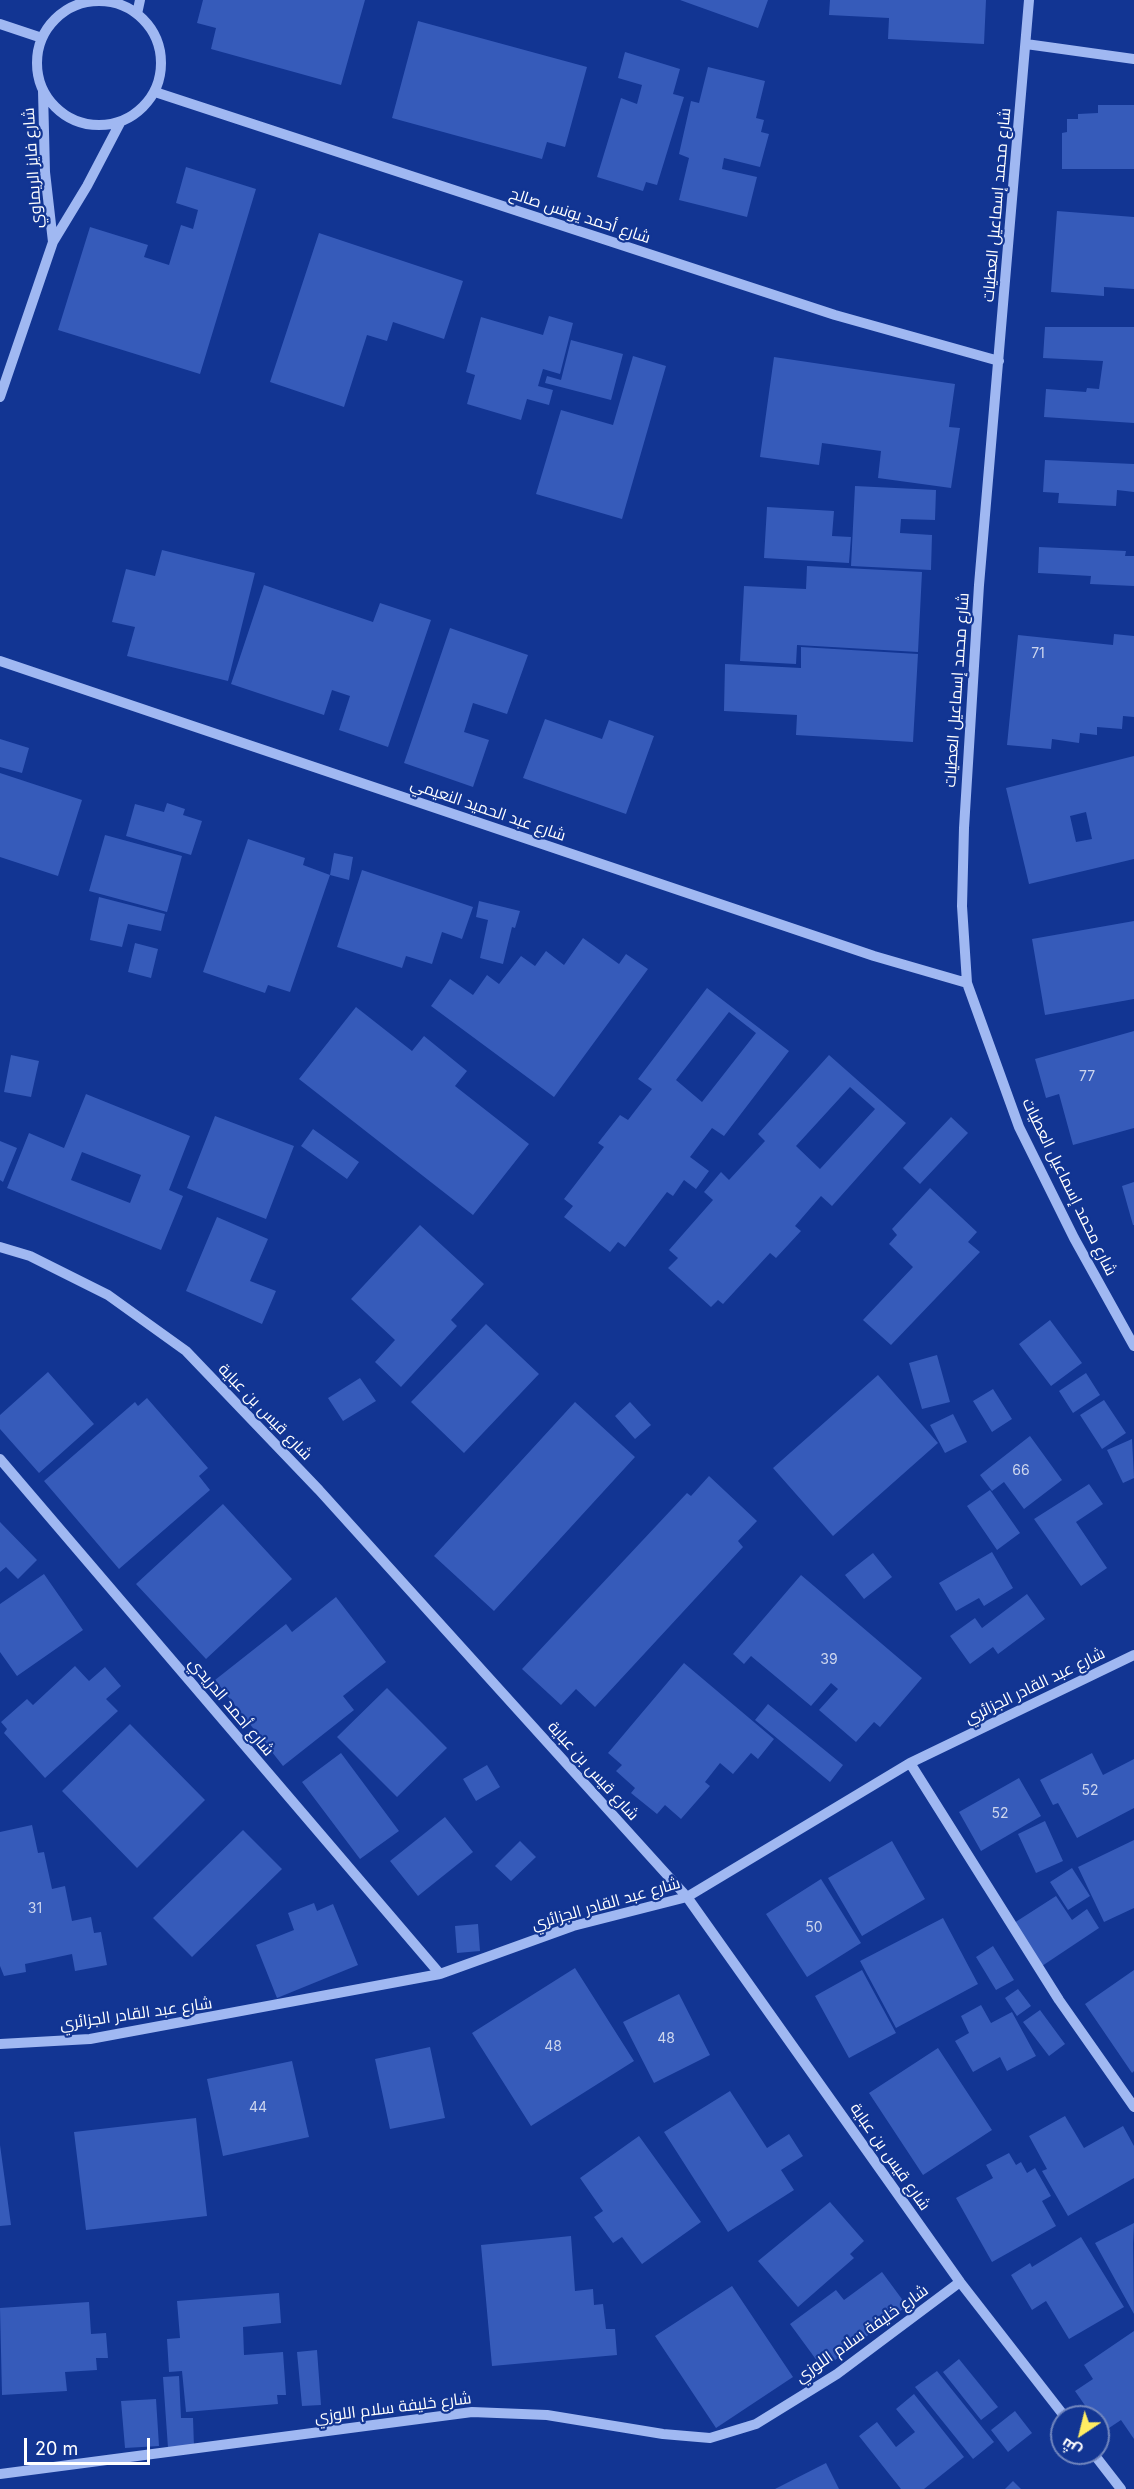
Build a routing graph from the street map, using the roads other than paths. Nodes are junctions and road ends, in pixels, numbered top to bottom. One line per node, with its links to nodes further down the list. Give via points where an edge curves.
1 (140, 0): 4 (street)
2 (1029, 0): 7 (street, شارع محمد إسماعيل العطيات)
3 (73, 3): 4 (street, via 117,3); 6 (street, via 54,19)
4 (137, 14): 10 (street, via 152,30 161,50 162,71)
5 (0, 24): 6 (street)
6 (42, 38): 9 (street, via 36,64)
7 (1026, 44): 8 (street); 13 (street, شارع محمد إسماعيل العطيات)
8 (1134, 60)
9 (43, 92): 11 (street, via 57,110 75,122 97,126); 12 (street, شارع فايز الريماوي, via 45,172)
10 (155, 92): 11 (street, via 134,116); 13 (street, شارع أحمد يونس صالح, via 835,315)
11 (120, 123): 12 (street, شارع فايز الريماوي)
12 (53, 242): 14 (street, شارع فايز الريماوي)
13 (999, 361): 16 (street, شارع محمد إسماعيل العطيات, via 963,828 962,906)
14 (0, 397)
15 (0, 661): 16 (street, شارع عبد الحميد النعيمي, via 863,952)
16 (967, 983): 18 (street, شارع محمد إسماعيل العطيات, via 1019,1127)
17 (0, 1247): 22 (street, شارع قيس بن عباية, via 30,1256 108,1295 186,1351 320,1490)
18 (1134, 1346)
19 (0, 1459): 23 (street, شارع أحمد الدريدي)
20 (1134, 1655): 21 (street, شارع عبد القادر الجزائري)
21 (910, 1763): 22 (street, شارع عبد القادر الجزائري); 25 (street, via 1059,2000)
22 (687, 1897): 23 (street, شارع عبد القادر الجزائري, via 573,1926); 26 (street, شارع قيس بن عباية)
23 (440, 1974): 24 (street, شارع عبد القادر الجزائري, via 90,2039)
24 (0, 2044)
25 (1134, 2107)
26 (960, 2282): 27 (street, شارع قيس بن عباية); 29 (street, شارع خليفة سلام اللوزي, via 837,2374 756,2424 710,2438 547,2415 472,2412)
27 (1056, 2405)
28 (1102, 2465): 30 (street)
29 (0, 2474)
30 (1121, 2489)

